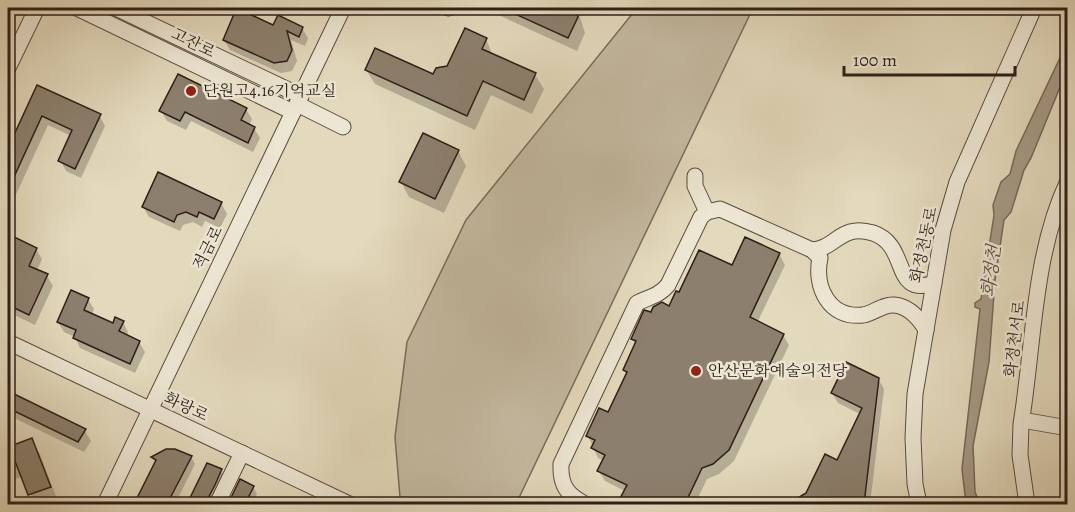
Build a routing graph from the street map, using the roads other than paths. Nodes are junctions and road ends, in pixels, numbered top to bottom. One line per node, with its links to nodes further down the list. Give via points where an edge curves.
1 (37, 8): 6 (street)
2 (77, 8): 7 (street, 고잔로)
3 (116, 8): 7 (street, 고잔로)
4 (343, 8): 7 (street, 적금로)
5 (1034, 8): 13 (street, 화정천동로, via 957,182)
6 (8, 69)
7 (297, 104): 8 (street); 16 (street, 적금로)
8 (343, 127)
9 (695, 176): 11 (street)
10 (1068, 181): 17 (street, 화정천서로, via 1047,237)
11 (706, 212): 12 (street, via 720,209); 23 (street, via 668,285 637,303 561,464 560,474 567,491)
12 (812, 250): 13 (street, via 826,247 849,232 875,234 896,253 908,282); 14 (street, via 819,258 819,285 834,307 860,315 896,305 915,315)
13 (934, 283): 14 (street, 화정천동로)
14 (926, 330): 24 (street, 화정천동로, via 915,394 913,438)
15 (8, 342): 16 (street, 화랑로)
16 (151, 410): 19 (street, 화랑로); 20 (street, 적금로)
17 (1022, 420): 18 (street); 25 (street, 화정천서로, via 1020,455)
18 (1068, 428)
19 (242, 453): 21 (street); 22 (street, 화랑로)
20 (105, 504)
21 (217, 504)
22 (345, 504)
23 (585, 504)
24 (919, 504)
25 (1027, 504)

